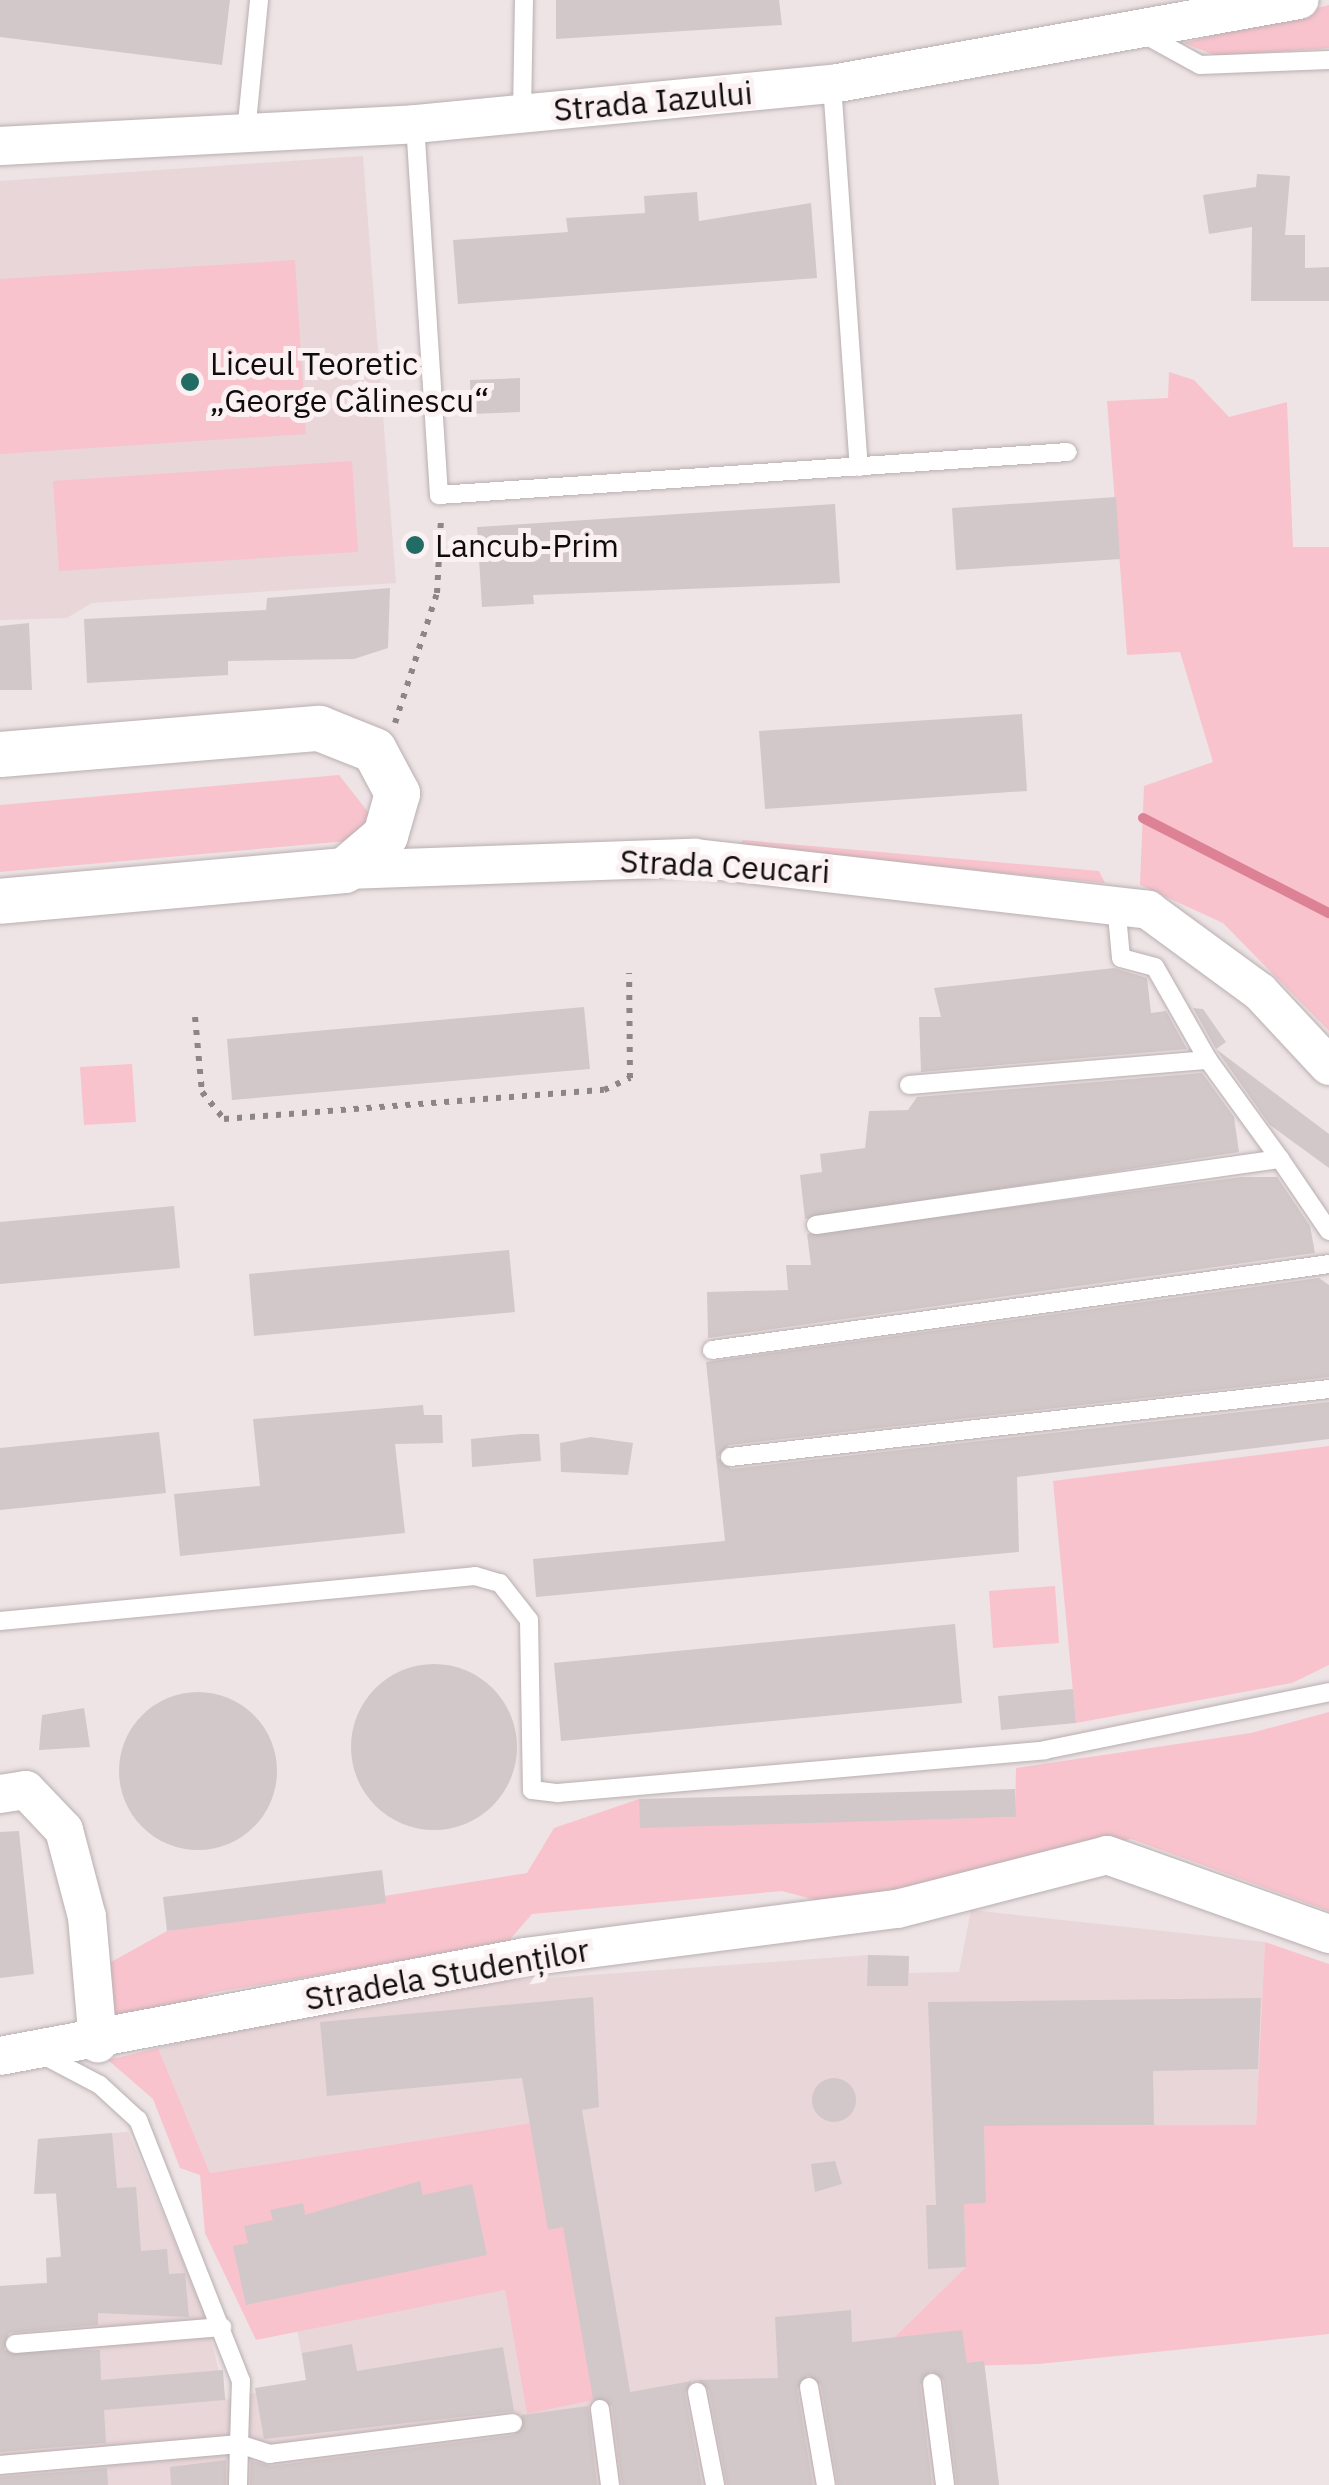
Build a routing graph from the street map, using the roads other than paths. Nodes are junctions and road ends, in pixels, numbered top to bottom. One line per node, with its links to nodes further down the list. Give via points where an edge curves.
1 (258, 0): 9 (lane)
2 (524, 0): 7 (lane)
3 (1300, 0): 4 (street, Strada Iazului)
4 (1141, 33): 5 (lane, via 1200,65); 6 (street, Strada Iazului)
5 (1329, 60)
6 (832, 84): 7 (street, Strada Iazului); 12 (lane)
7 (522, 114): 8 (street, Strada Iazului)
8 (414, 124): 9 (street, Strada Iazului); 12 (lane, via 439,495)
9 (246, 133): 10 (street, Strada Iazului)
10 (0, 146)
11 (1068, 452): 12 (lane)
12 (859, 467)
13 (0, 754): 14 (street, via 319,728 351,735 390,770 397,792 385,835)
14 (344, 870): 15 (street, Strada Ceucari); 16 (street, Strada Ceucari, via 695,858)
15 (0, 901)
16 (1116, 904): 17 (lane, via 1121,958 1155,967); 18 (street, Strada Ceucari, via 1182,926)
17 (1208, 1060): 19 (lane); 20 (lane)
18 (1329, 1066)
19 (909, 1084)
20 (1280, 1159): 21 (lane); 22 (lane)
21 (816, 1225)
22 (1329, 1231)
23 (1329, 1264): 24 (lane)
24 (712, 1350)
25 (1329, 1389): 26 (lane)
26 (730, 1456)
27 (0, 1621): 28 (lane, via 475,1576 500,1583 528,1620 528,1767 532,1790 545,1792 1045,1750)
28 (1329, 1692)
29 (0, 1794): 31 (street, via 26,1790 64,1830 84,1901)
30 (1329, 1934): 31 (street, Stradela Studenților, via 1107,1855 897,1908 526,1957)
31 (98, 2044): 32 (street, Stradela Studenților)
32 (18, 2054): 33 (lane, via 100,2086 138,2120)
33 (222, 2328): 34 (lane); 40 (lane, via 241,2380)
34 (15, 2344)
35 (932, 2383): 46 (lane)
36 (809, 2387): 45 (lane)
37 (697, 2392): 44 (lane)
38 (600, 2410): 43 (lane)
39 (513, 2423): 40 (lane, via 269,2454)
40 (239, 2444): 41 (lane); 42 (lane)
41 (0, 2465)
42 (238, 2485)
43 (610, 2485)
44 (714, 2485)
45 (826, 2485)
46 (945, 2485)

